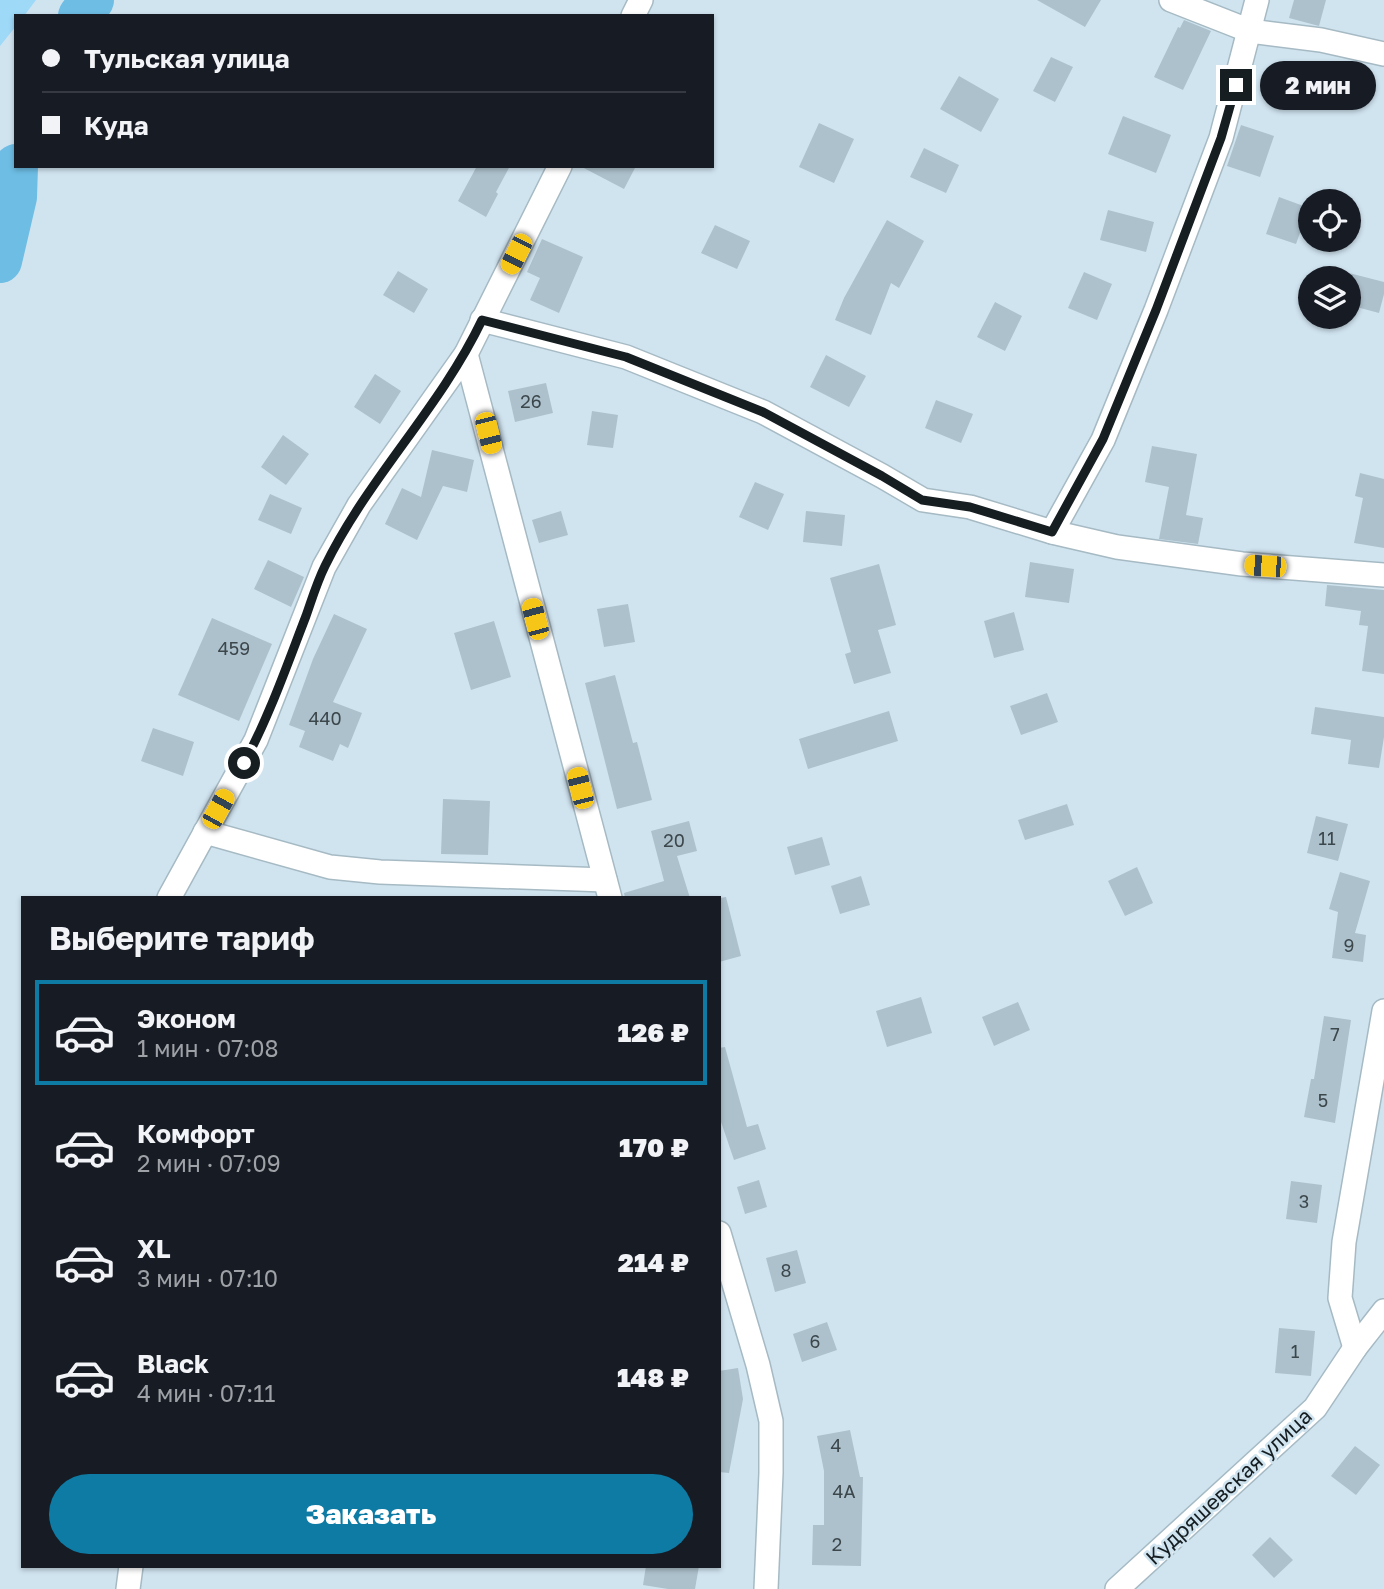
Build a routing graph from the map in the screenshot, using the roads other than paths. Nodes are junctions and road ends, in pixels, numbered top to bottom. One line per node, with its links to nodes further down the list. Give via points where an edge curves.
1 (1171, 0): 3 (street)
2 (1258, 0): 3 (street)
3 (1250, 31): 4 (street); 8 (street, via 1221,138 1156,310 1103,439)
4 (1384, 54)
5 (559, 168): 6 (street)
6 (482, 320): 7 (street); 8 (street, via 626,357 763,412 922,500 970,507)
7 (466, 354): 10 (street, via 359,505 324,567 256,740); 11 (street)
8 (1052, 532): 9 (street, via 1117,547 1242,564)
9 (1384, 575)
10 (205, 832): 11 (street, via 330,867); 12 (street)
11 (607, 889)
12 (170, 896)
13 (1384, 1012): 16 (street, via 1344,1242 1340,1298)
14 (721, 1240): 19 (street, via 771,1421)
15 (1384, 1311): 16 (street, Кудряшевская улица)
16 (1355, 1348): 20 (street, Кудряшевская улица, via 1315,1408)
17 (131, 1568): 18 (street)
18 (128, 1589)
19 (766, 1589)
20 (1117, 1589)

